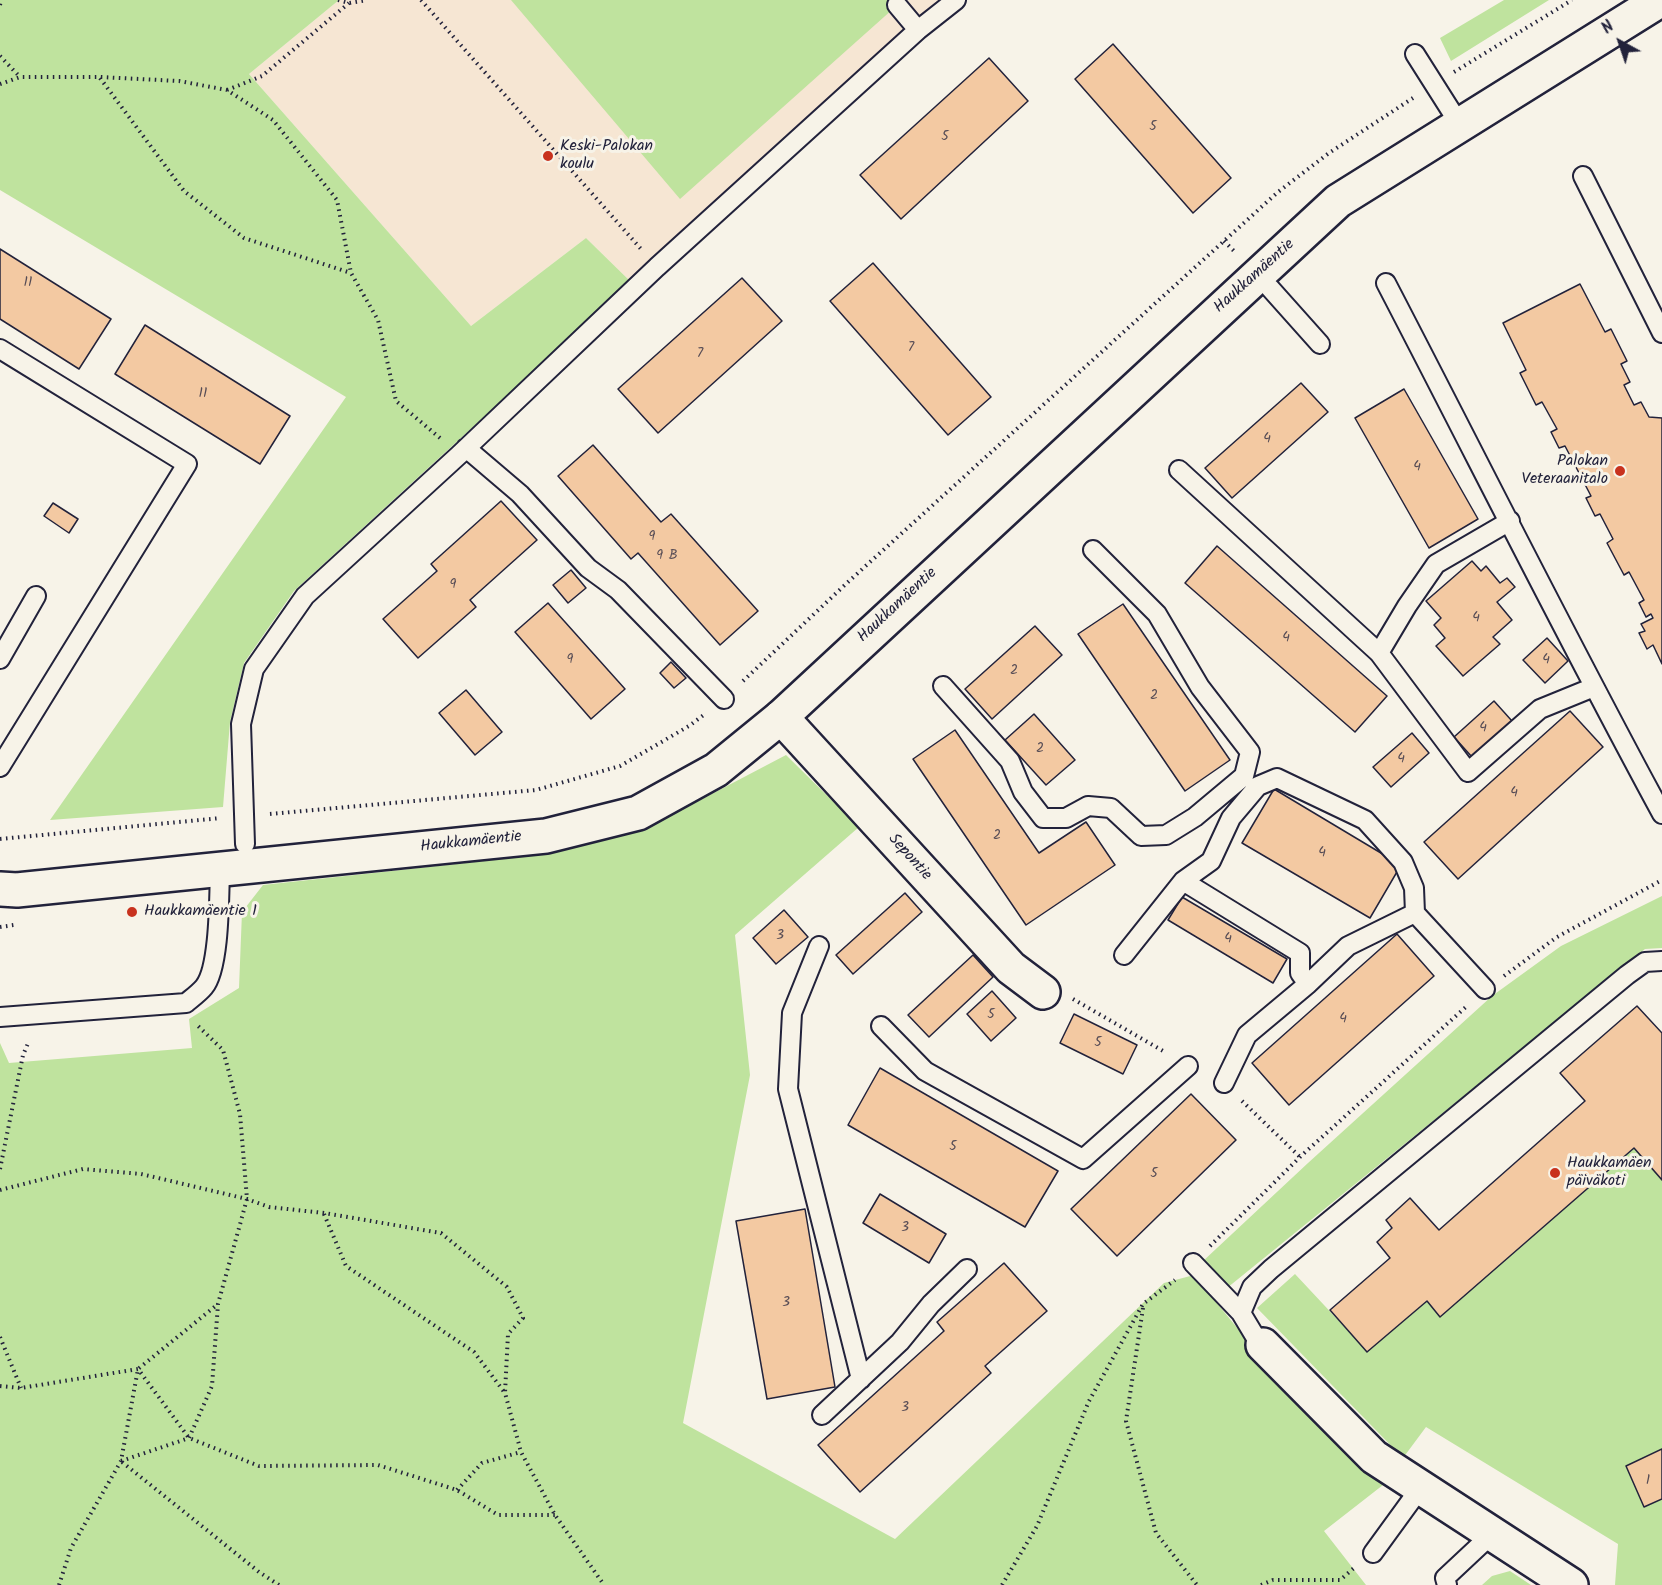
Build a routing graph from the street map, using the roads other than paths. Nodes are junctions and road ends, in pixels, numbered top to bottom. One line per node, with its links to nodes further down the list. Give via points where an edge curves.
1 (956, 0): 4 (lane)
2 (1660, 0): 6 (street, Haukkamäentie)
3 (897, 5): 4 (lane)
4 (918, 30): 13 (lane, via 657,267)
5 (1415, 54): 6 (lane)
6 (1460, 125): 23 (street, Haukkamäentie, via 1338,201)
7 (1583, 177): 10 (lane)
8 (1386, 283): 15 (lane)
9 (1270, 288): 11 (lane)
10 (1662, 333)
11 (1320, 344)
12 (0, 349): 24 (lane, via 187,464)
13 (462, 452): 22 (lane, via 520,494 588,568 618,590); 26 (lane, via 305,596 254,669 241,724)
14 (1179, 470): 18 (lane)
15 (1510, 521): 18 (lane, via 1437,564); 21 (lane)
16 (1093, 550): 20 (lane, via 1157,614 1200,687 1250,752 1244,776 1195,817 1166,835 1142,836 1111,808 1088,806 1066,818 1043,818 1023,792 1010,761)
17 (36, 596): 19 (lane)
18 (1379, 653): 21 (lane, via 1468,772 1540,709)
19 (0, 659)
20 (943, 686)
21 (1594, 687): 25 (lane)
22 (724, 699)
23 (781, 717): 27 (street, Haukkamäentie, via 716,770 638,813 546,836); 36 (street, Sepontie, via 1011,968)
24 (0, 767)
25 (1662, 814)
26 (245, 844)
27 (219, 869): 29 (street, Haukkamäentie); 37 (lane, via 218,933 210,976 205,986 181,1003)
28 (1183, 881): 30 (lane, via 1211,861 1231,818 1258,786 1277,778 1365,820 1402,862 1414,888); 32 (lane); 34 (lane, via 1300,953 1300,973)
29 (0, 889)
30 (1415, 913): 34 (lane, via 1348,946); 35 (lane)
31 (819, 946): 45 (lane, via 792,1013 788,1089)
32 (1124, 955)
33 (1662, 961): 43 (lane, via 1645,962 1627,975 1271,1269 1252,1287)
34 (1308, 984): 40 (lane, via 1247,1035)
35 (1485, 989)
36 (1043, 992)
37 (0, 1017)
38 (881, 1026): 39 (lane, via 925,1071 1083,1159)
39 (1188, 1066)
40 (1224, 1083)
41 (1193, 1263): 43 (lane)
42 (968, 1269): 45 (lane)
43 (1241, 1313): 44 (lane)
44 (1263, 1345): 47 (street, via 1374,1457)
45 (861, 1379): 46 (lane)
46 (822, 1415)
47 (1421, 1487): 48 (street); 49 (lane)
48 (1492, 1534): 50 (lane, via 1444,1578); 51 (street)
49 (1373, 1553)
50 (1447, 1585)
51 (1571, 1585)

